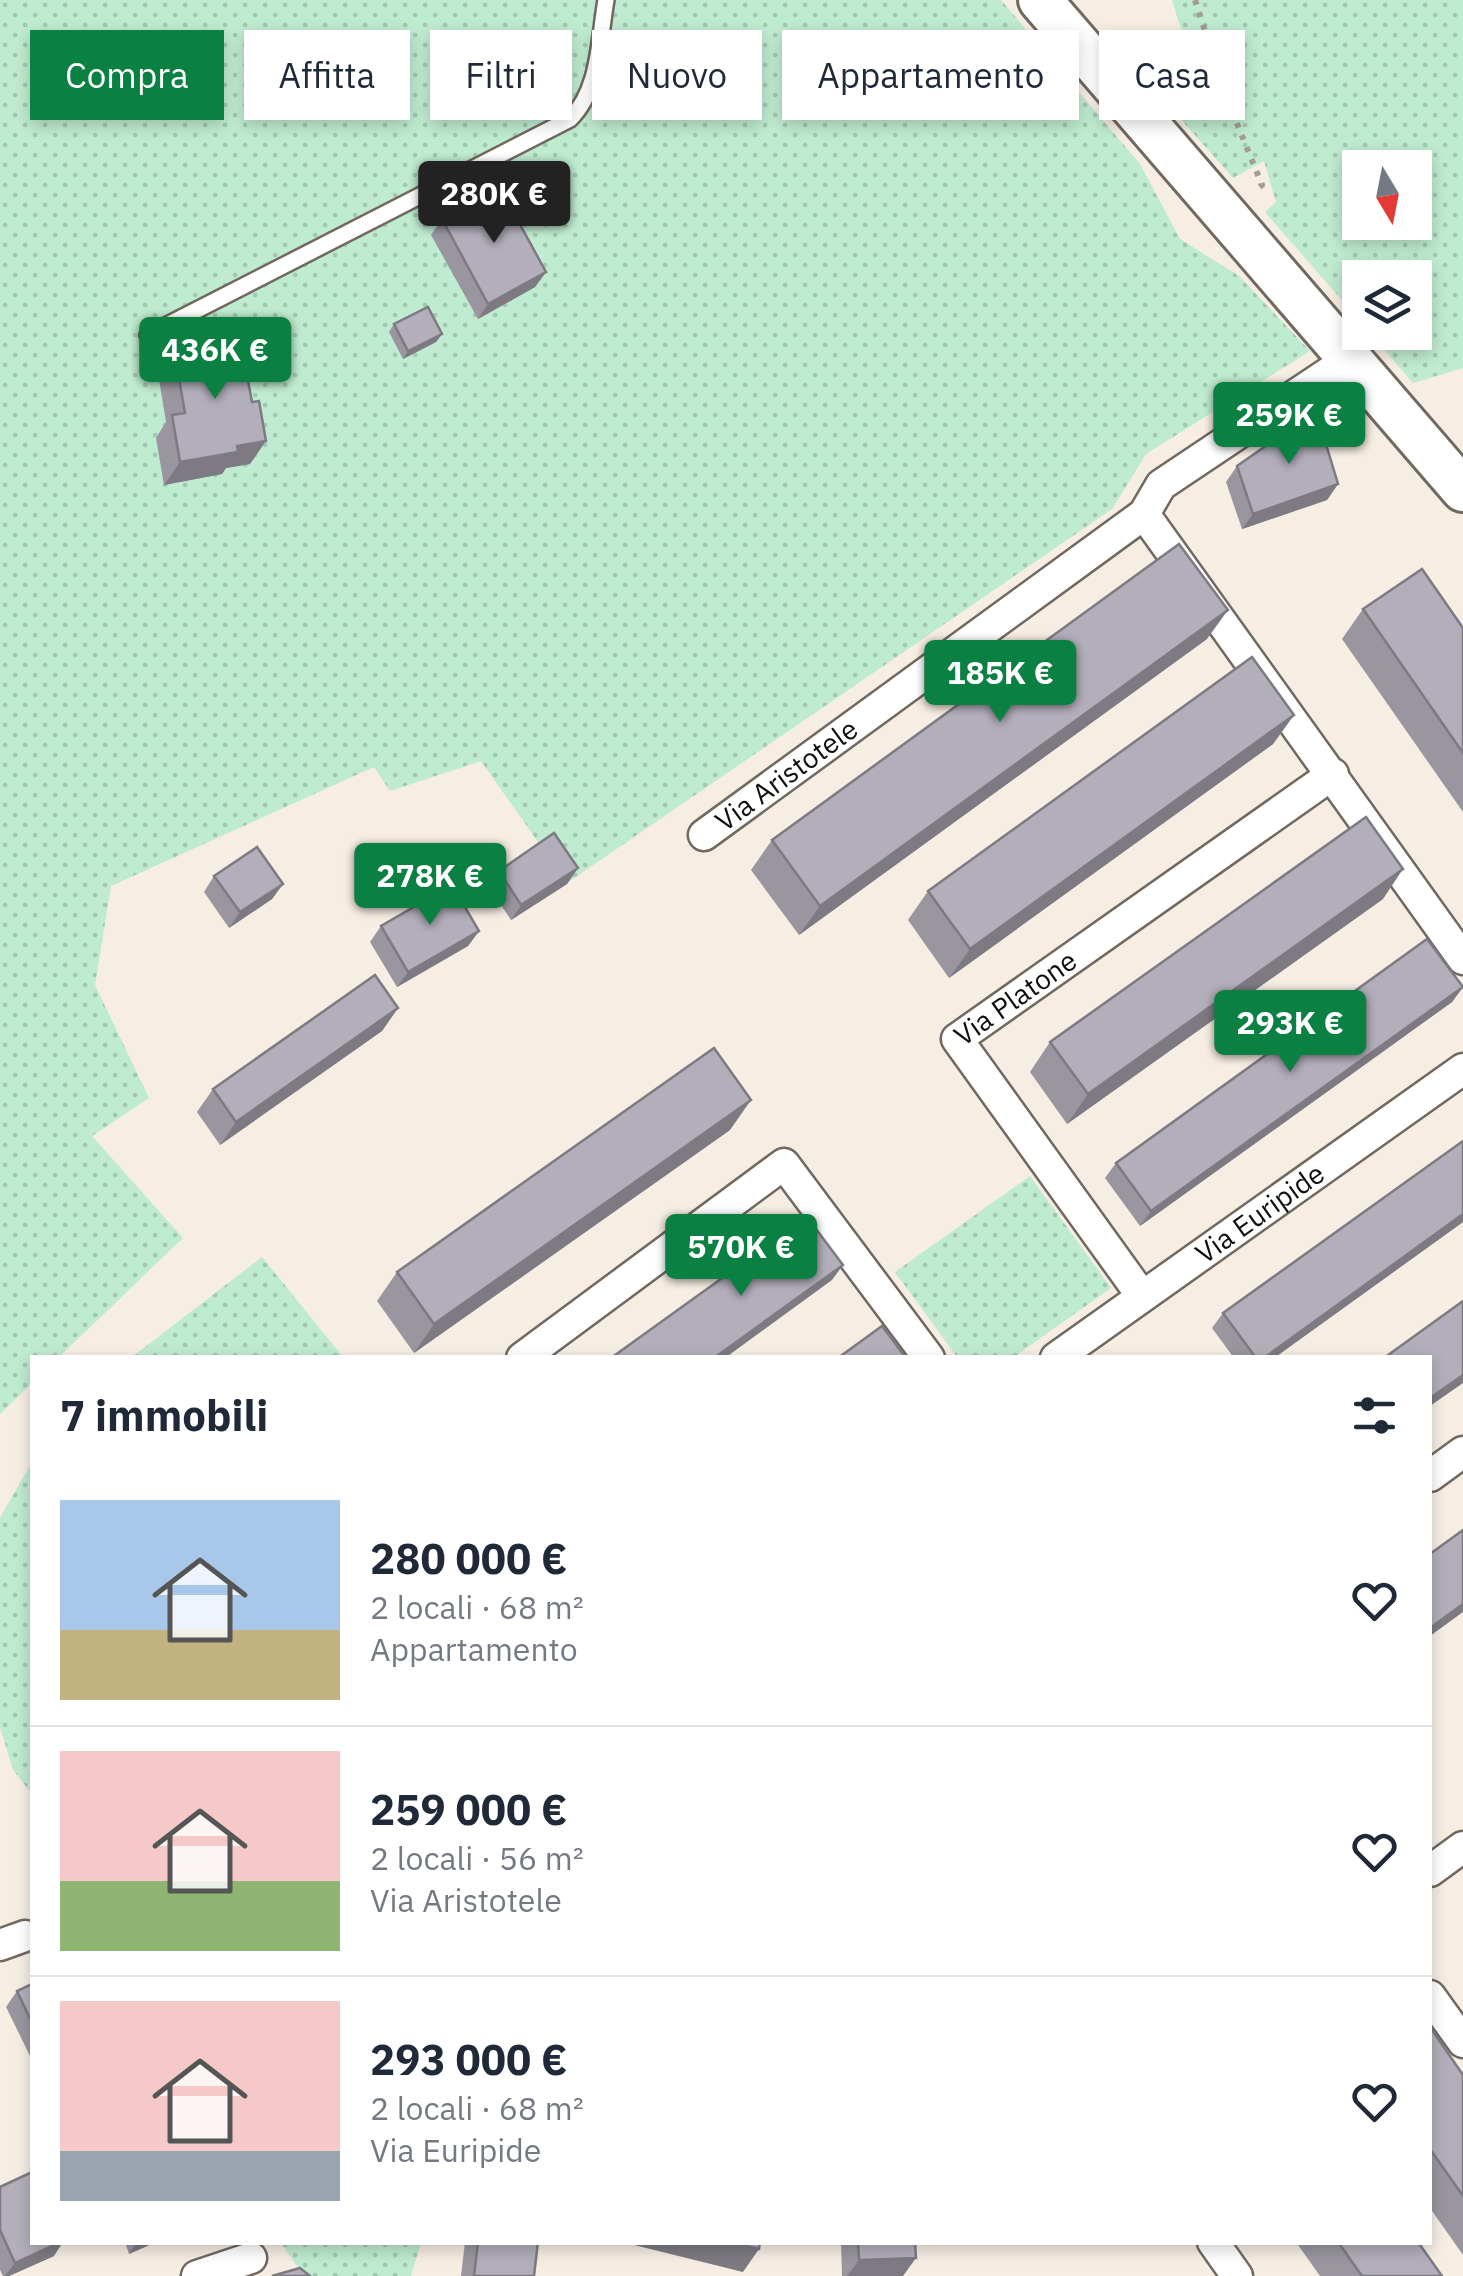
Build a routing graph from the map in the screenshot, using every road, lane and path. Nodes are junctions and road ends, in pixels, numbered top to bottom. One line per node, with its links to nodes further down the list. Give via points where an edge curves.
1 (606, 0): 5 (lane, via 590,91 570,120)
2 (1040, 0): 4 (street)
3 (1195, 0): 4 (path, via 1262,186)
4 (1222, 212): 6 (street)
5 (148, 335)
6 (1351, 358): 7 (street); 8 (street, Via Aristotele, via 1161,485)
7 (1463, 490)
8 (1144, 514): 9 (street); 10 (street, Via Aristotele)
9 (1333, 774): 11 (street); 13 (street, Via Platone, via 957,1039)
10 (704, 835)
11 (1463, 960)
12 (1463, 1069): 13 (street, Via Euripide)
13 (1142, 1296): 14 (street, Via Euripide)
14 (1070, 1354)
15 (526, 1355): 16 (street, via 784,1164)
16 (927, 1355)
17 (1463, 1452): 18 (street)
18 (1432, 1475)
19 (1432, 1999): 20 (street)
20 (1463, 2042)
21 (1214, 2245): 24 (street)
22 (251, 2258): 23 (street)
23 (197, 2276)
24 (1236, 2276)

